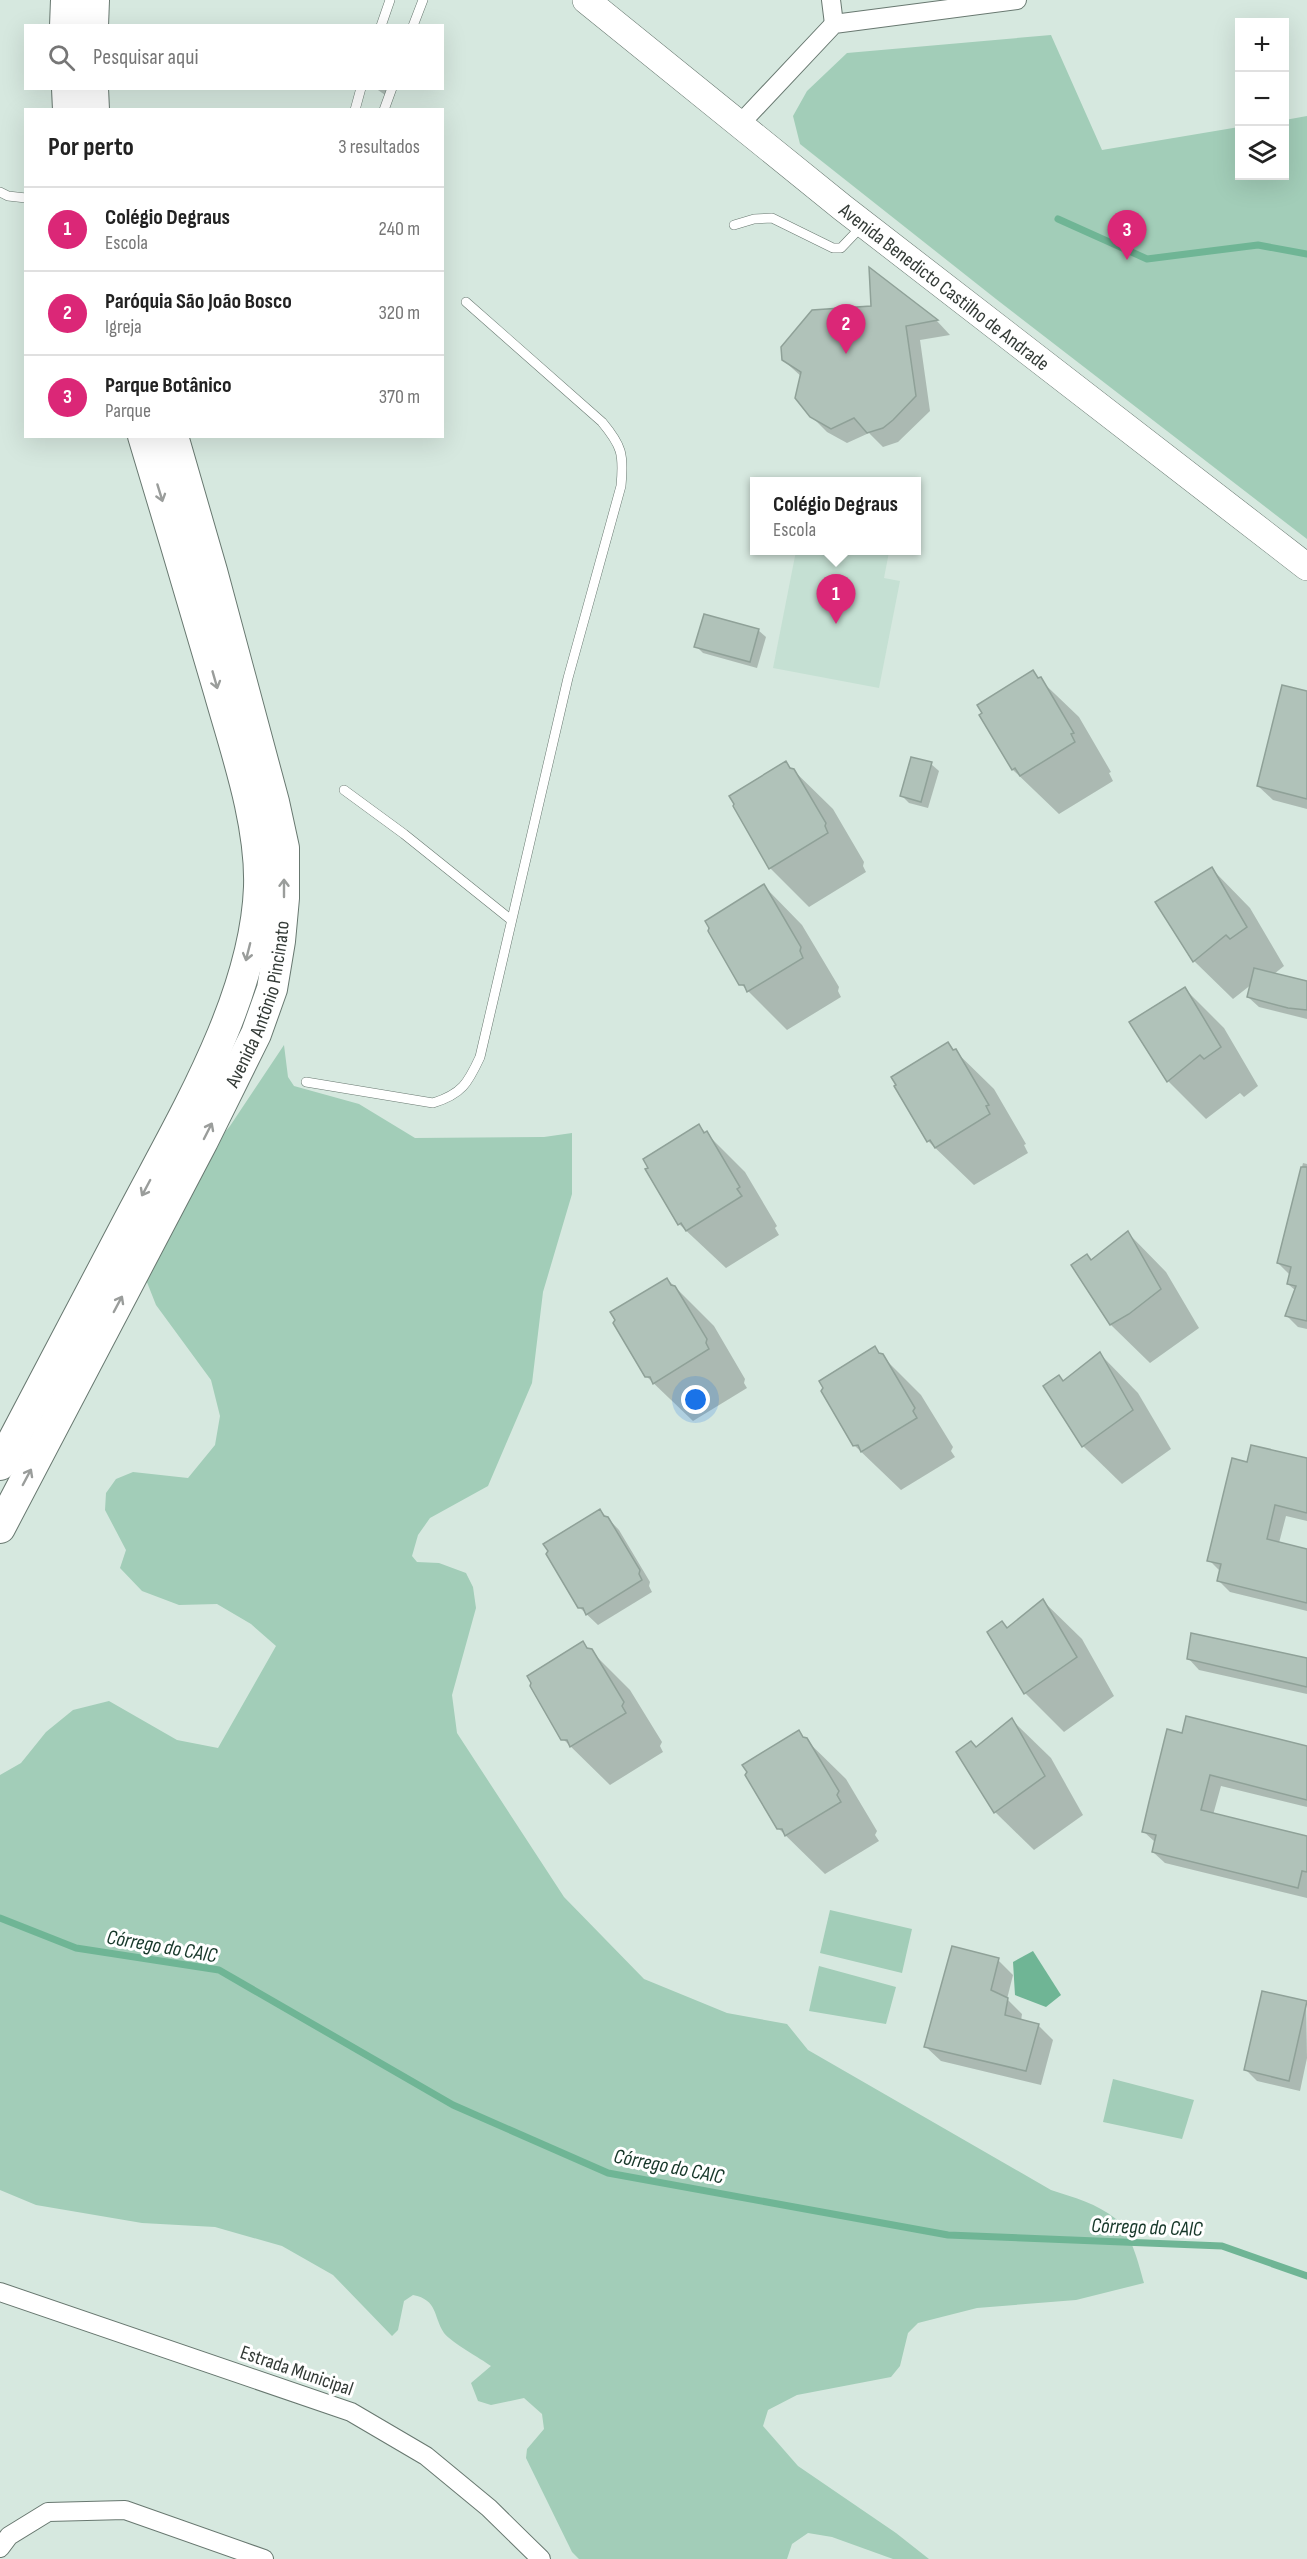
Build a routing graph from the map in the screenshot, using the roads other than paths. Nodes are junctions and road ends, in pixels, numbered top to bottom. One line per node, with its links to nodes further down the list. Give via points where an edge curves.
1 (66, 0): 8 (main road)
2 (94, 0): 9 (main road)
3 (390, 0): 10 (lane)
4 (423, 0): 11 (lane)
5 (831, 0): 12 (street)
6 (1017, 0): 12 (street)
7 (595, 3): 21 (main road, Avenida Benedicto Castilho de Andrade)
8 (65, 24)
9 (93, 24)
10 (383, 24)
11 (414, 24)
12 (834, 24): 21 (street)
13 (67, 90): 17 (main road)
14 (93, 90): 18 (main road)
15 (360, 90): 19 (lane)
16 (391, 90): 20 (lane)
17 (68, 108)
18 (94, 108)
19 (356, 108)
20 (385, 108)
21 (739, 125): 24 (main road, Avenida Benedicto Castilho de Andrade)
22 (0, 192): 23 (lane)
23 (24, 198)
24 (863, 224): 25 (lane, via 841,249 772,218); 29 (main road, Avenida Benedicto Castilho de Andrade)
25 (734, 225)
26 (466, 302): 31 (lane, via 602,422 618,442 623,465 615,515 568,678)
27 (144, 438): 33 (main road, Avenida Antônio Pincinato, one-way to 33, via 227,719 249,809 257,851 259,887 255,916 241,980 206,1070)
28 (174, 438): 34 (main road, Avenida Antônio Pincinato, one-way to 28, via 252,1044 272,989 280,941 284,848 216,583)
29 (1307, 567)
30 (344, 790): 31 (lane)
31 (510, 919): 32 (lane, via 480,1057 463,1088 450,1098 433,1103)
32 (306, 1082)
33 (0, 1465)
34 (0, 1528)
35 (0, 2292): 38 (street, Estrada Municipal, via 351,2412 426,2456 489,2508)
36 (0, 2548): 37 (street, via 9,2536 48,2512 125,2510)
37 (264, 2559)
38 (541, 2559)

